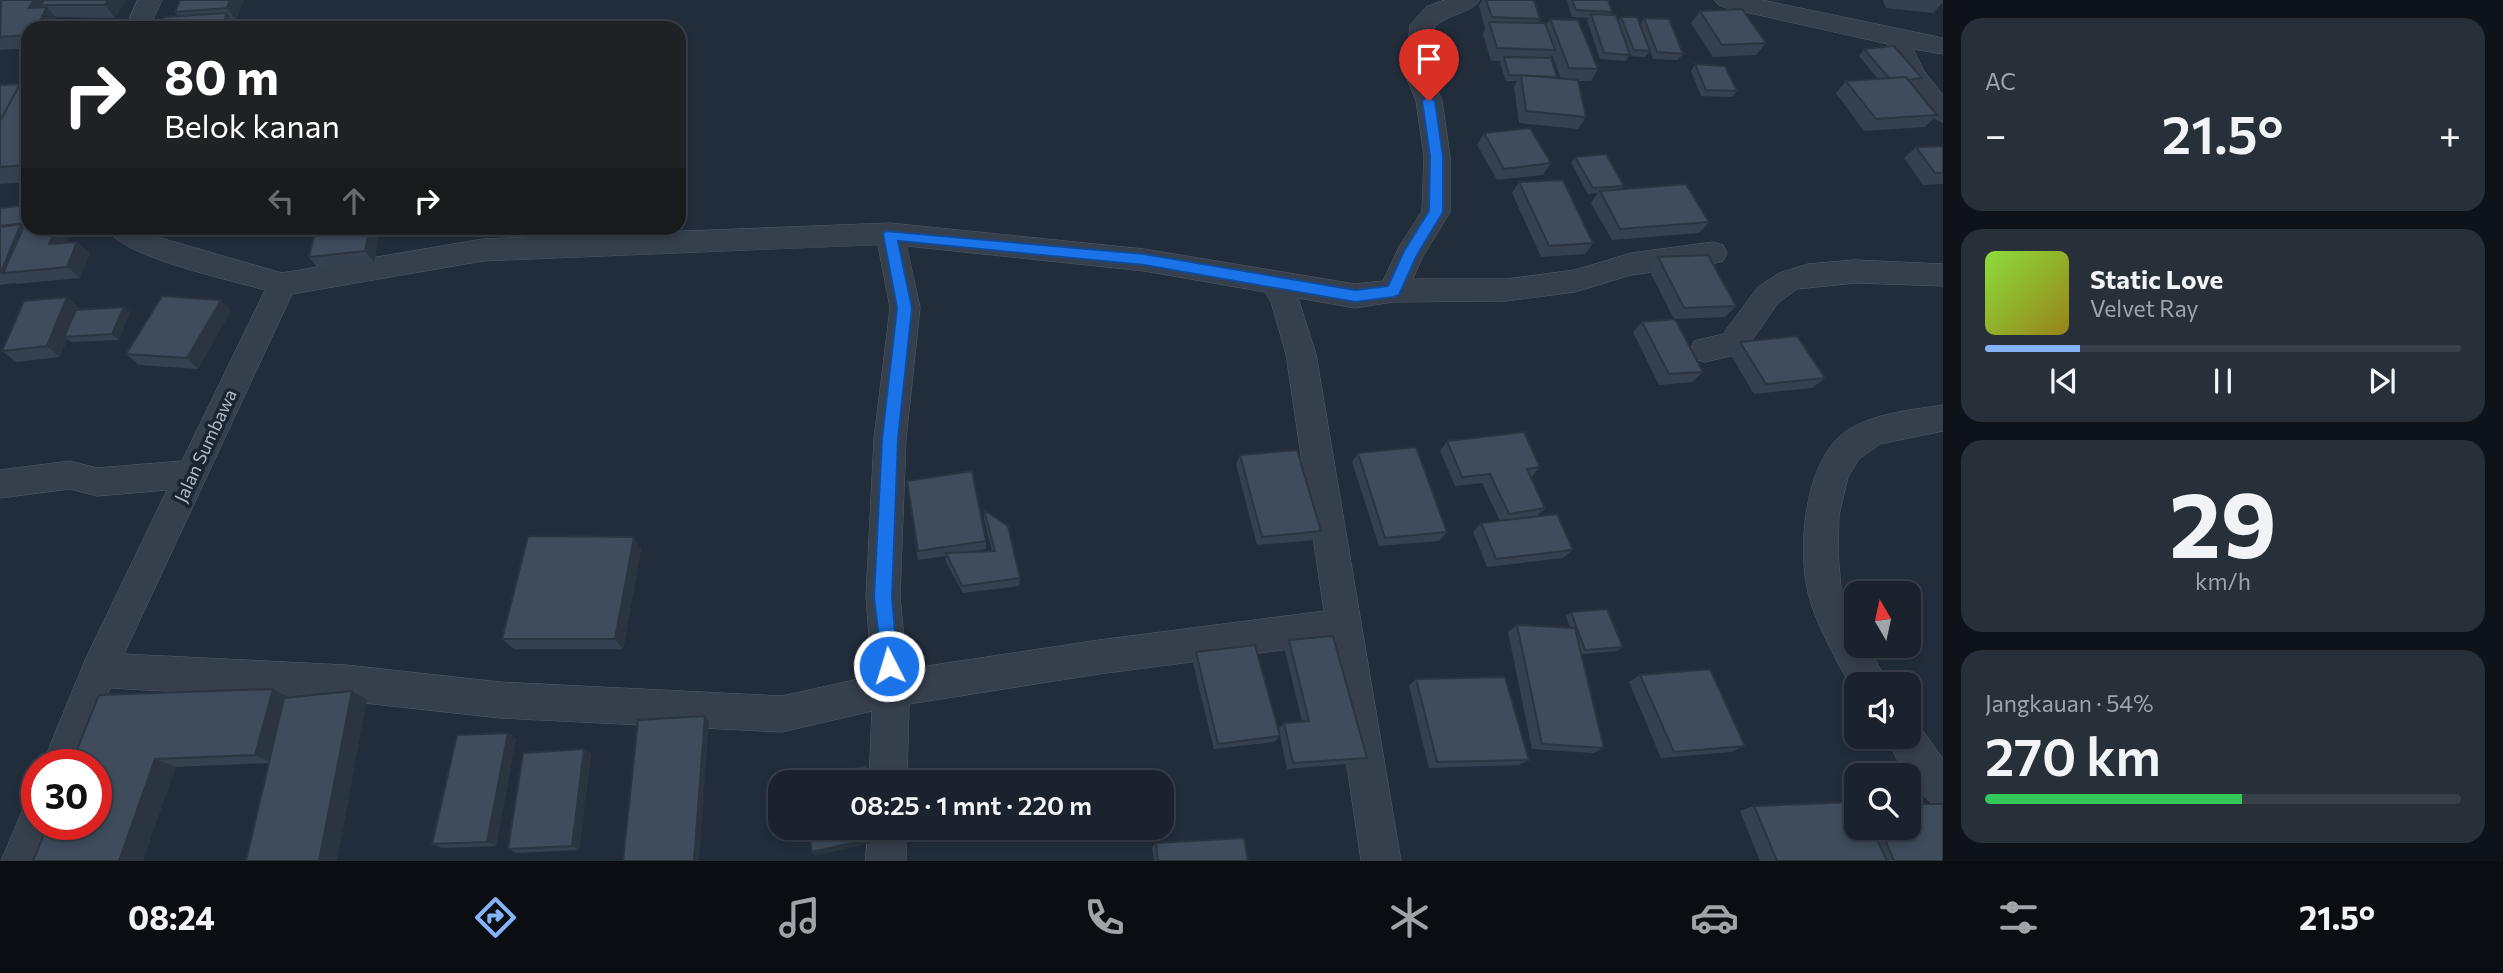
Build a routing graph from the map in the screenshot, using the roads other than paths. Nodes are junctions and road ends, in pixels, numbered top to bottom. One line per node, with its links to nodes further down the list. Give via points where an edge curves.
1 (150, 0): 4 (street)
2 (1468, 0): 14 (street, via 1434,13 1422,25 1418,74 1429,101 1437,156 1436,212)
3 (1727, 0): 5 (street)
4 (140, 21)
5 (1896, 38): 6 (street); 7 (street, via 1913,75)
6 (1943, 46)
7 (1943, 113)
8 (890, 234): 12 (street, via 1144,260); 13 (street, via 483,250); 22 (street, via 905,308 890,439 883,597)
9 (132, 235): 13 (street, via 145,244)
10 (1713, 253): 14 (street, via 1631,264 1575,281 1506,290)
11 (1943, 275): 15 (street, via 1828,272 1796,278 1774,289 1732,344)
12 (1274, 282): 14 (street, via 1355,296); 19 (street, via 1285,301 1301,354)
13 (282, 285): 17 (street, Jalan Sumbawa)
14 (1393, 291)
15 (1705, 350)
16 (1943, 418): 21 (street, via 1878,430 1848,449 1829,478 1822,536 1824,590)
17 (192, 474): 18 (street, via 97,482 69,475); 20 (street, Jalan Sumbawa)
18 (0, 484)
19 (1342, 625): 22 (street); 31 (street)
20 (99, 670): 22 (street, via 346,683 500,700 782,714); 23 (street, Jalan Sumbawa)
21 (1864, 672)
22 (891, 689): 25 (street)
23 (67, 749)
24 (1913, 749): 26 (street)
25 (888, 770)
26 (1943, 791)
27 (30, 840): 29 (street)
28 (887, 840): 30 (street)
29 (21, 861)
30 (886, 861)
31 (1381, 861)

